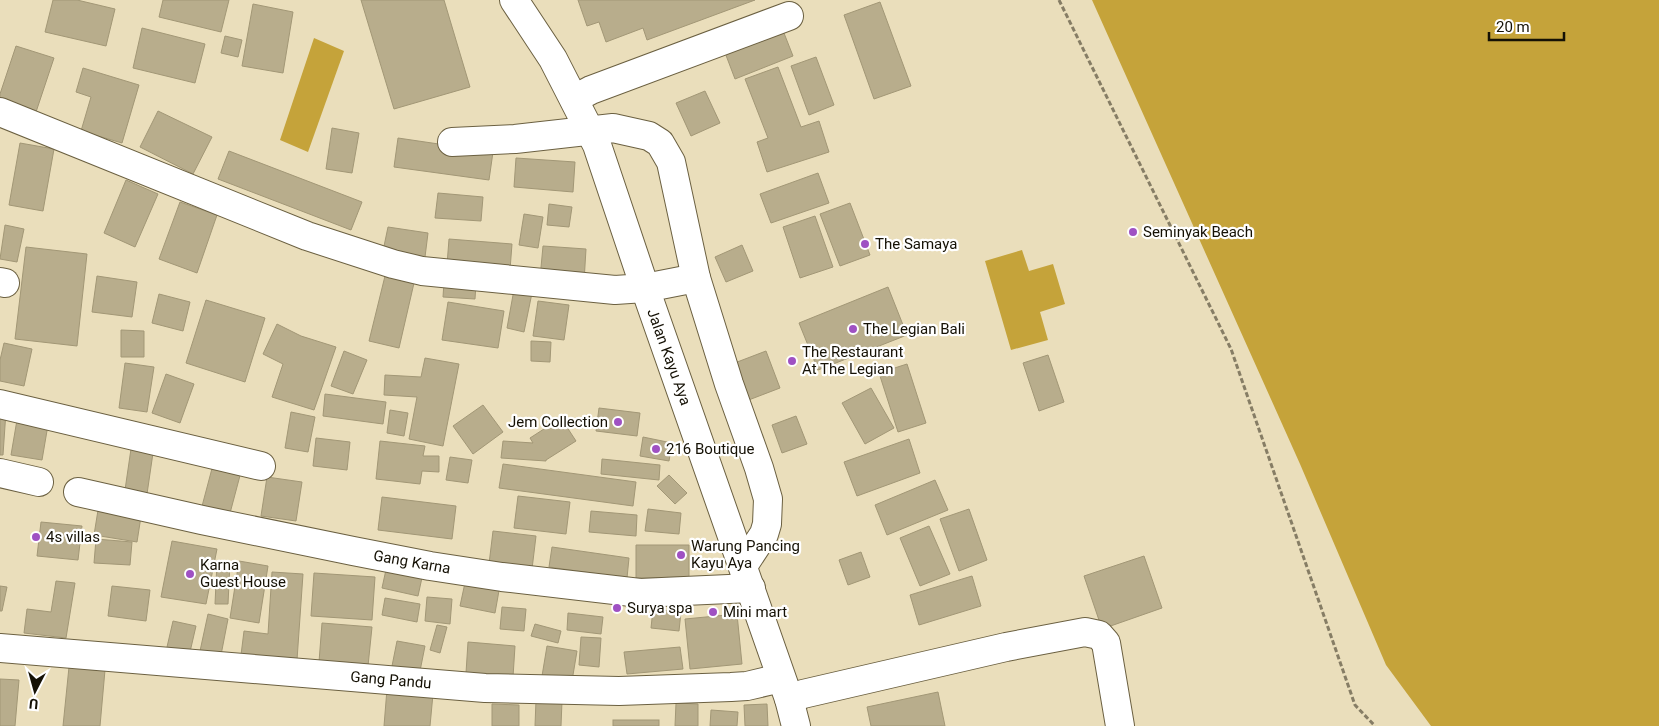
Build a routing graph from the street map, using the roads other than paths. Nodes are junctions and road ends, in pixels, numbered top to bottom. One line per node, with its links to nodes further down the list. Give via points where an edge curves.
1 (514, 0): 3 (street, Jalan Kayu Aya, via 553,59)
2 (789, 16): 3 (street)
3 (574, 99): 5 (street, Jalan Kayu Aya)
4 (0, 112): 8 (street, via 308,236 393,264 422,271 605,289)
5 (590, 130): 6 (street); 7 (street, via 613,128 650,136 660,142 671,162); 8 (street, Jalan Kayu Aya)
6 (452, 142)
7 (696, 278): 8 (street); 14 (street, via 768,499 768,524)
8 (645, 288): 14 (street, Jalan Kayu Aya)
9 (0, 404): 10 (street)
10 (261, 466)
11 (0, 473): 12 (street)
12 (39, 482)
13 (78, 492): 14 (street, Gang Karna, via 353,551 502,577 640,593)
14 (747, 577): 16 (street, Jalan Kayu Aya)
15 (0, 648): 16 (street, Gang Pandu, via 485,688 619,691 747,686)
16 (785, 688): 17 (street, Jalan Kayu Aya); 18 (street, Gang Pandu, via 803,694 1085,632 1098,635 1106,644)
17 (796, 726)
18 (1120, 726)

